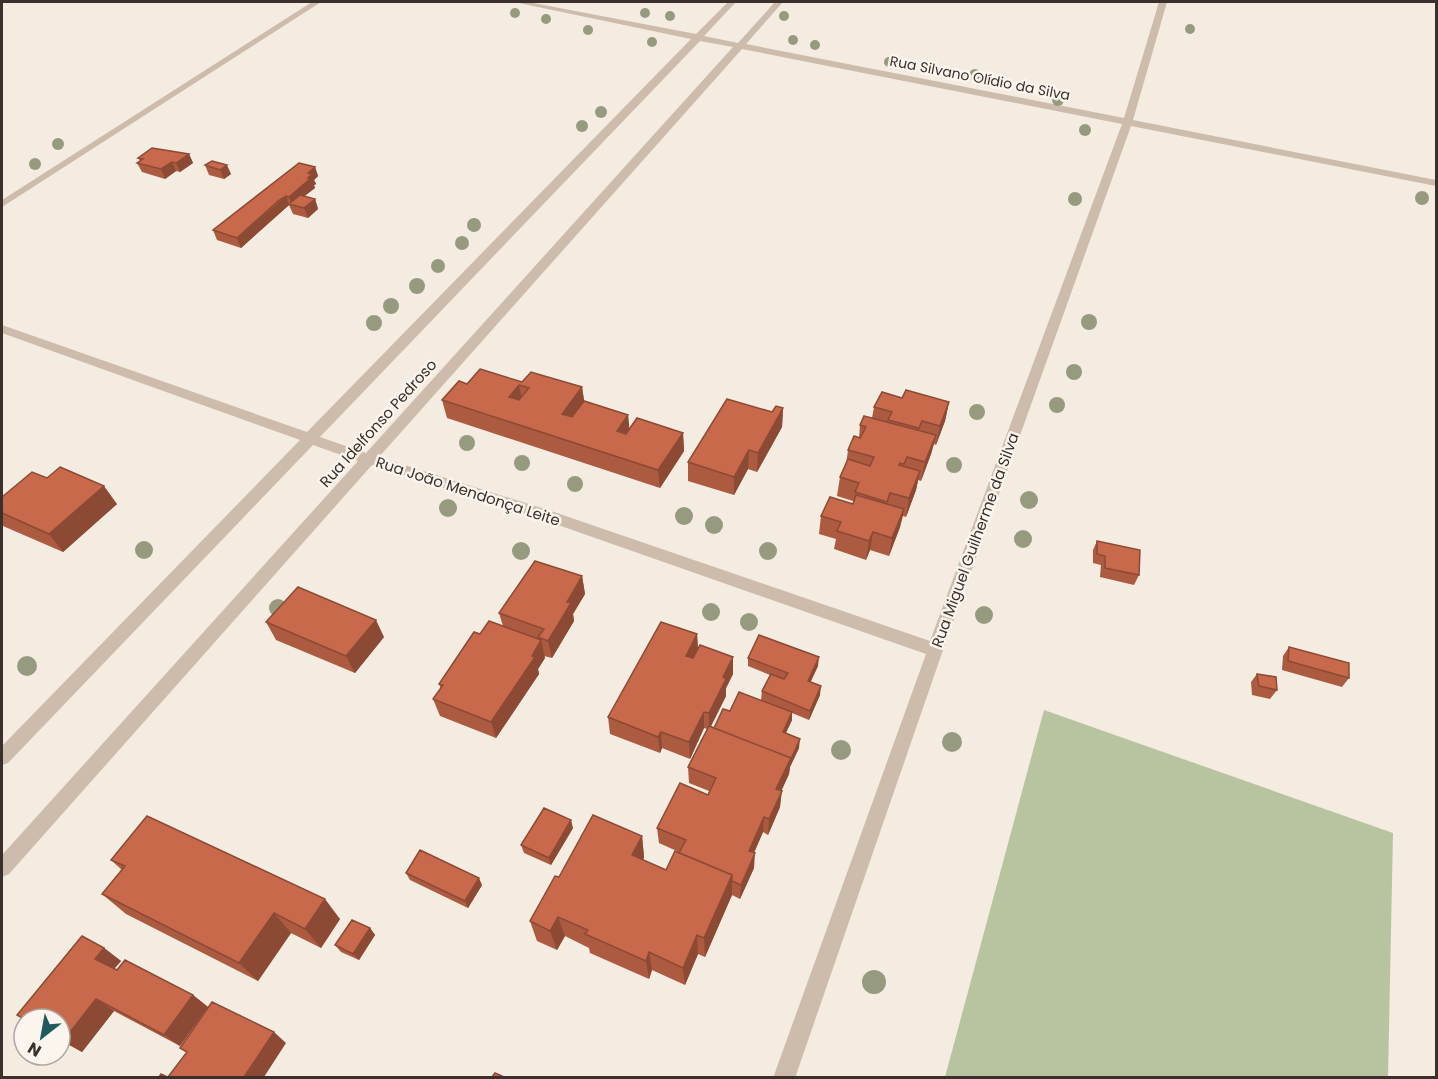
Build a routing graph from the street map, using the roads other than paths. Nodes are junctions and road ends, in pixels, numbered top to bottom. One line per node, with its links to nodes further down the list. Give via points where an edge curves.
1 (317, 2): 10 (street)
2 (518, 2): 6 (street, Rua Silvano Olídio da Silva)
3 (732, 2): 6 (street)
4 (779, 2): 7 (street, Rua Idelfonso Pedroso)
5 (1163, 2): 8 (street, Rua Miguel Guilherme da Silva)
6 (697, 37): 7 (street, Rua Silvano Olídio da Silva); 12 (street)
7 (740, 45): 8 (street, Rua Silvano Olídio da Silva); 13 (street, Rua Idelfonso Pedroso)
8 (1128, 120): 9 (street, Rua Silvano Olídio da Silva); 14 (street, Rua Miguel Guilherme da Silva)
9 (1437, 183)
10 (2, 204)
11 (2, 329): 12 (street, Rua João Mendonça Leite)
12 (311, 437): 13 (street, Rua João Mendonça Leite); 15 (street)
13 (368, 459): 14 (street, Rua João Mendonça Leite, via 546,515); 16 (street, Rua Idelfonso Pedroso)
14 (935, 650): 17 (street, Rua Miguel Guilherme da Silva)
15 (2, 757)
16 (2, 867)
17 (784, 1077)

